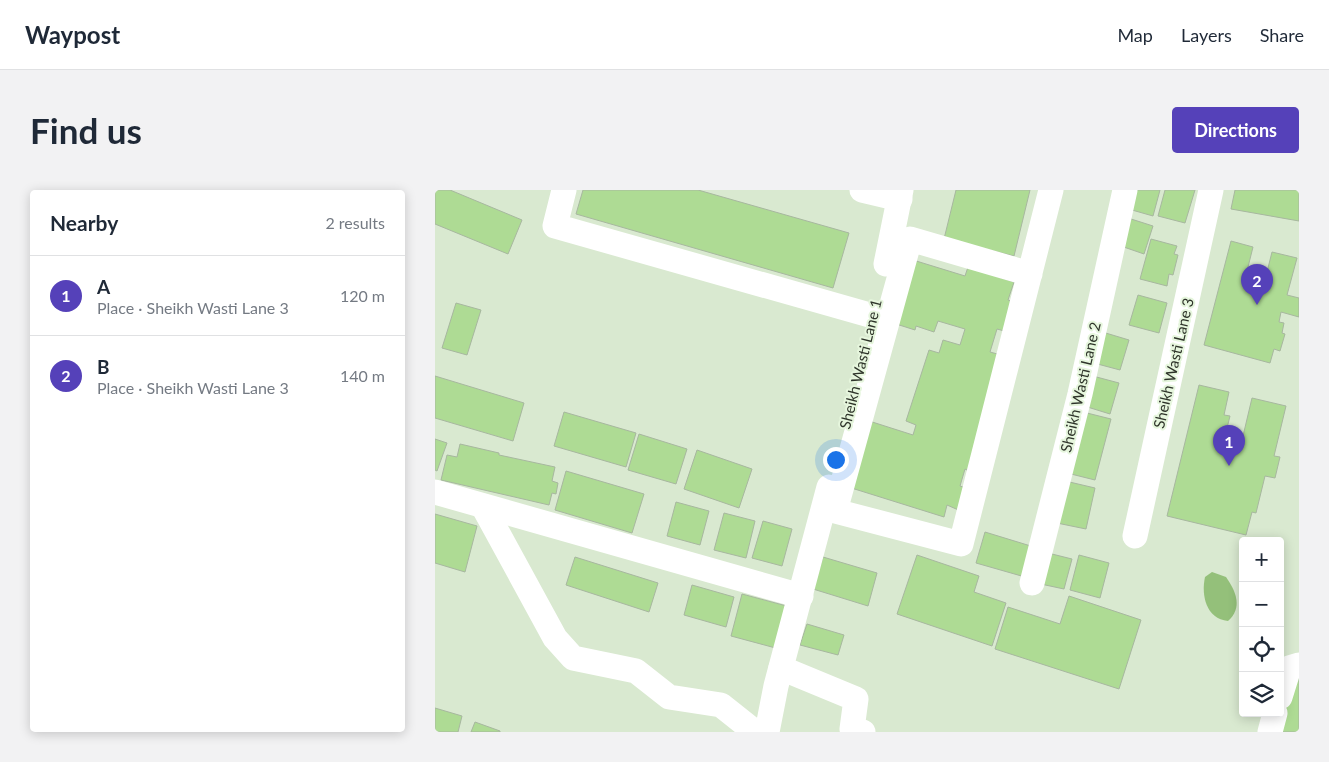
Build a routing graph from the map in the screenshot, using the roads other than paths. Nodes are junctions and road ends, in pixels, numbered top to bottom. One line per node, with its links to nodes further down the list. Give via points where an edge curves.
1 (564, 190): 9 (street, via 555,226)
2 (862, 190): 6 (street)
3 (1051, 190): 8 (street)
4 (1125, 190): 14 (street, Sheikh Wasti Lane 2, via 1080,394)
5 (1211, 190): 13 (street, Sheikh Wasti Lane 3)
6 (900, 194): 7 (street, Sheikh Wasti Lane 1)
7 (901, 238): 8 (street); 9 (street, Sheikh Wasti Lane 1); 12 (street)
8 (1030, 274): 12 (street, via 961,544)
9 (873, 316): 12 (street, Sheikh Wasti Lane 1)
10 (435, 492): 11 (street)
11 (483, 506): 15 (street); 20 (street, via 555,638 573,658 636,671 669,697 721,705)
12 (830, 509): 15 (street, Sheikh Wasti Lane 1)
13 (1135, 536)
14 (1032, 583)
15 (801, 596): 17 (street, Sheikh Wasti Lane 1)
16 (1299, 665): 18 (street, via 1289,668)
17 (781, 668): 21 (street, Sheikh Wasti Lane 1); 22 (street, via 856,699 852,728)
18 (1284, 684)
19 (1274, 717): 23 (street)
20 (755, 732)
21 (767, 732)
22 (863, 732)
23 (1269, 732)

